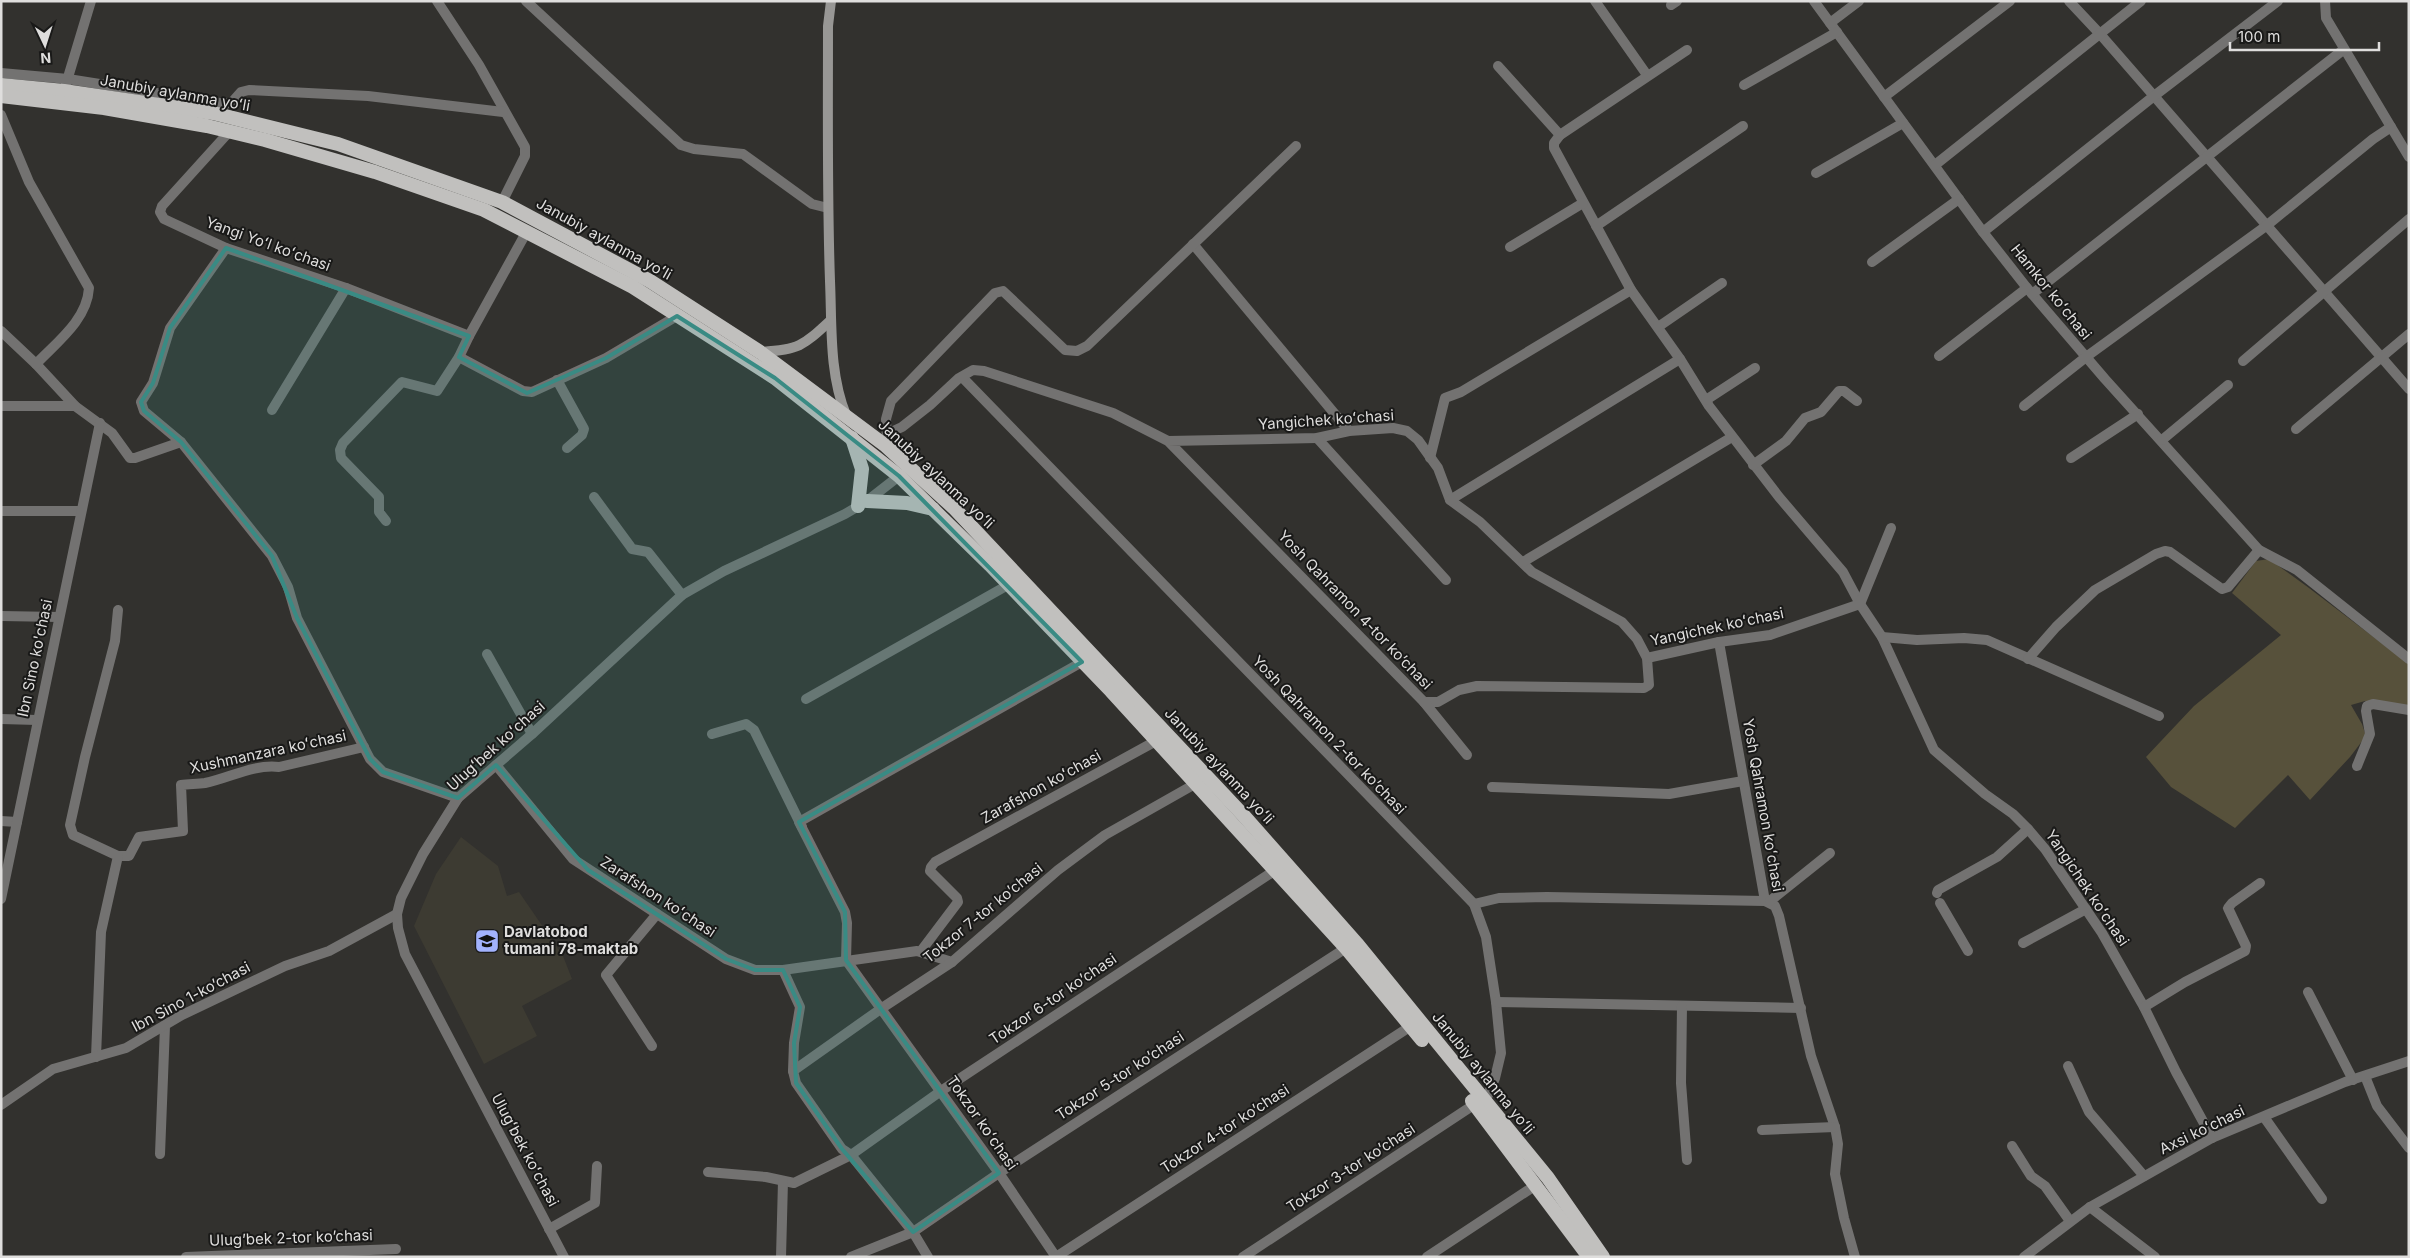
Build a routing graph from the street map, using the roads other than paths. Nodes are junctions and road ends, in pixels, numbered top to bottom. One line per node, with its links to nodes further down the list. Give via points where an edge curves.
1 (91, 1): 22 (street)
2 (437, 1): 27 (street, via 479,65)
3 (526, 1): 42 (street, via 681,145 743,154 812,204)
4 (831, 1): 42 (main road, via 828,26)
5 (1594, 1): 20 (street)
6 (1814, 1): 13 (street, Hamkor koʻchasi)
7 (1858, 1): 13 (street)
8 (2010, 1): 26 (street)
9 (2069, 1): 15 (street)
10 (2141, 1): 15 (street)
11 (2278, 1): 25 (street)
12 (2325, 1): 17 (street, via 2326,18)
13 (1830, 23): 14 (street, Hamkor koʻchasi)
14 (1837, 32): 23 (street); 26 (street, Hamkor koʻchasi)
15 (2100, 34): 25 (street); 37 (street)
16 (1686, 50): 20 (street)
17 (2343, 50): 31 (street); 36 (street)
18 (1498, 66): 33 (street)
19 (1, 73): 22 (street)
20 (1647, 75): 33 (street)
21 (1, 85): 22 (highway, Janubiy aylanma yoʻli)
22 (66, 85): 27 (street, via 226,104 249,90 368,96); 40 (highway, Janubiy aylanma yoʻli, via 212,113 338,144)
23 (1744, 85)
24 (1, 96): 32 (highway, Janubiy aylanma yoʻli, via 104,108)
25 (2154, 96): 36 (street); 47 (street)
26 (1884, 97): 29 (street, Hamkor koʻchasi)
27 (503, 112): 40 (street, via 526,151)
28 (1, 115): 70 (street, via 29,182 89,288 76,322)
29 (1904, 122): 37 (street, Hamkor koʻchasi); 38 (street)
30 (1743, 126): 44 (street)
31 (2391, 127): 35 (street); 45 (street, via 2373,138)
32 (229, 132): 46 (highway, Janubiy aylanma yoʻli, via 375,172 484,210); 49 (street, Yangi Yoʻl koʻchasi, via 160,212 164,220)
33 (1560, 135): 41 (street, Yangichek koʻchasi, via 1554,148)
34 (1296, 146): 48 (street)
35 (2409, 157)
36 (2206, 158): 45 (street); 55 (street)
37 (1934, 165): 39 (street, Hamkor koʻchasi)
38 (1816, 173)
39 (1959, 199): 47 (street, Hamkor koʻchasi); 51 (street)
40 (502, 202): 63 (highway, Janubiy aylanma yoʻli, via 650,281)
41 (1583, 203): 44 (street, Yangichek koʻchasi); 50 (street)
42 (828, 208): 58 (main road)
43 (2409, 219): 56 (street)
44 (1596, 226): 54 (street, Yangichek koʻchasi)
45 (2266, 226): 56 (street); 66 (street)
46 (527, 230): 57 (highway, Janubiy aylanma yoʻli, via 633,287); 62 (street)
47 (1983, 232): 55 (street, Hamkor koʻchasi)
48 (1192, 244): 86 (street); 90 (street, via 1087,346 1077,351 1065,350 1003,291 995,293 891,401 886,419)
49 (226, 248): 53 (street, Yangi Yoʻl koʻchasi); 93 (street, Xushmanzara koʻchasi, via 170,328 153,383 141,402 144,411)
50 (1510, 248)
51 (1872, 262)
52 (1722, 283): 59 (street)
53 (346, 288): 62 (street, Yangi Yoʻl koʻchasi); 81 (street)
54 (1631, 290): 59 (street, Yangichek koʻchasi); 95 (street, via 1461,392 1445,398)
55 (2030, 291): 64 (street); 66 (street, Hamkor koʻchasi)
56 (2323, 293): 67 (street); 69 (street)
57 (677, 316): 73 (street, via 606,358); 88 (highway, Janubiy aylanma yoʻli, via 776,378)
58 (832, 320): 63 (main road, via 806,344 784,351); 83 (main road, via 834,382)
59 (1658, 327): 68 (street, Yangichek koʻchasi)
60 (1, 331): 70 (street)
61 (2409, 334): 67 (street)
62 (469, 336): 65 (street)
63 (760, 352): 83 (highway, Janubiy aylanma yoʻli)
64 (1939, 356)
65 (459, 357): 73 (street, via 527,393); 105 (street, via 436,391 402,382 396,386 343,443 341,458 379,497 379,512)
66 (2086, 357): 80 (street); 82 (street, Hamkor koʻchasi)
67 (2381, 357): 75 (street); 85 (street)
68 (1680, 359): 76 (street, Yangichek koʻchasi); 100 (street)
69 (2243, 361)
70 (36, 364): 79 (street)
71 (1755, 368): 76 (street)
72 (962, 377): 90 (street); 92 (street, via 973,370 984,371 1113,413); 150 (street, Yosh Qahramon 2-tor koʼchasi)
73 (558, 380): 94 (street, via 584,430)
74 (2228, 385): 91 (street)
75 (2409, 389)
76 (1706, 400): 87 (street, Yangichek koʻchasi)
77 (1857, 401): 97 (street, via 1839,391 1821,412 1805,418 1786,441)
78 (1, 406): 79 (street)
79 (75, 406): 84 (street)
80 (2024, 406)
81 (272, 410)
82 (2138, 414): 91 (street, Hamkor koʻchasi); 96 (street)
83 (846, 416): 90 (highway, Janubiy aylanma yoʻli)
84 (100, 423): 93 (street, via 112,433 130,458); 104 (street, Ibn Sino ko'chasi)
85 (2296, 429)
86 (1349, 431): 89 (street, Yangichek koʻchasi); 95 (street, Yangichek koʻchasi, via 1399,428 1418,440)
87 (1732, 437): 97 (street, Yangichek koʻchasi); 108 (street)
88 (851, 438): 98 (highway, Janubiy aylanma yoʻli); 101 (highway, via 862,470)
89 (1317, 438): 92 (street, Yangichek koʻchasi); 109 (street)
90 (887, 440): 177 (highway, Janubiy aylanma yoʻli, via 1244,816 1358,945)
91 (2162, 440): 107 (street, Hamkor koʻchasi)
92 (1168, 441): 124 (street, Yosh Qahramon 4-tor koʼchasi)
93 (181, 442): 132 (street, Xushmanzara koʻchasi, via 272,556 281,571 297,618)
94 (567, 448)
95 (1430, 458): 100 (street, Yangichek koʻchasi, via 1438,468)
96 (2071, 458)
97 (1753, 464): 112 (street, Yangichek koʻchasi, via 1843,572)
98 (899, 476): 101 (street, Ulugʻbek koʻchasi); 102 (highway, Janubiy aylanma yoʻli)
99 (594, 497): 111 (street, via 630,546 648,552)
100 (1450, 500): 108 (street, Yangichek koʻchasi, via 1480,522)
101 (862, 504): 102 (highway, via 907,503); 111 (street, Ulugʻbek koʻchasi)
102 (936, 510): 110 (highway, Janubiy aylanma yoʻli)
103 (1, 511): 104 (street)
104 (81, 511): 115 (street, Ibn Sino ko'chasi)
105 (386, 521)
106 (1891, 528): 112 (street)
107 (2260, 550): 120 (street, via 2228,587 2222,589 2170,552 2156,554 2095,590); 121 (street, Hamkor koʻchasi, via 2297,570)
108 (1523, 562): 119 (street, Yangichek koʻchasi, via 1532,572 1622,622 1637,639)
109 (1446, 580)
110 (1008, 585): 122 (highway, Janubiy aylanma yoʻli); 123 (street)
111 (682, 595): 129 (street, Ulugʻbek koʻchasi)
112 (1860, 604): 116 (street, Yangichek koʻchasi); 117 (street, Yangichek koʻchasi, via 1770,635)
113 (118, 610): 145 (street, via 115,641 70,825 73,834)
114 (1, 616): 115 (street)
115 (59, 617): 128 (street, Ibn Sino ko'chasi)
116 (1882, 637): 120 (street, via 1987,640); 143 (street, Yangichek koʻchasi, via 1934,750)
117 (1719, 642): 119 (street, Yangichek koʻchasi); 136 (street, Yosh Qahramon koʻchasi)
118 (487, 654): 129 (street)
119 (1647, 658): 124 (street, Yosh Qahramon 4-tor koʼchasi, via 1650,682 1644,688 1478,686 1459,690 1438,702)
120 (2028, 659): 126 (street)
121 (2409, 659)
122 (1082, 662): 131 (highway, Janubiy aylanma yoʻli); 142 (street)
123 (806, 699)
124 (1424, 702): 133 (street)
125 (2409, 710): 135 (street, via 2373,704 2367,706 2370,734)
126 (2159, 716)
127 (1, 719): 128 (street)
128 (37, 720): 141 (street, Ibn Sino ko'chasi)
129 (532, 734): 134 (street, Ulugʻbek koʻchasi)
130 (712, 734): 142 (street, via 746,724 754,730)
131 (1156, 741): 137 (highway, Janubiy aylanma yoʻli); 156 (street, Zarafshon koʻchasi, via 935,862 930,871 958,902)
132 (364, 747): 139 (street, Xushmanzara koʻchasi, via 383,772); 145 (street, Xushmanzara koʻchasi, via 279,767 243,771 205,783 181,785 183,830 139,837 129,856)
133 (1468, 755)
134 (496, 765): 139 (street, Ulugʻbek koʻchasi); 153 (street, Zarafshon koʻchasi, via 573,859)
135 (2357, 766)
136 (1743, 780): 138 (street, via 1669,794); 149 (street, Yosh Qahramon koʻchasi)
137 (1195, 784): 146 (highway, Janubiy aylanma yoʻli); 159 (street, Tokzor 7-tor koʼchasi, via 1105,835 1058,870)
138 (1492, 788)
139 (458, 798): 152 (street, Ulugʻbek koʻchasi, via 422,854)
140 (1, 821): 141 (street)
141 (17, 822): 148 (street, Ibn Sino ko'chasi)
142 (799, 822): 158 (street, via 845,912)
143 (2028, 829): 151 (street, Yangichek koʻchasi); 157 (street, via 1996,857 1938,890 1939,898)
144 (1830, 853): 149 (street)
145 (118, 856): 170 (street, via 101,932)
146 (1274, 871): 155 (highway, Janubiy aylanma yoʻli); 176 (street, Tokzor 6-tor koʼchasi)
147 (2260, 883): 164 (street, via 2228,908 2246,951)
148 (1, 899)
149 (1767, 901): 150 (street, via 1546,897 1499,898); 166 (street, Yosh Qahramon koʻchasi, via 1775,906 1779,916)
150 (1474, 904): 162 (street, via 1486,937)
151 (2086, 910): 154 (street); 164 (street, Yangichek koʻchasi)
152 (397, 914): 167 (street, Ibn Sino 1-koʼchasi, via 329,950 286,966); 197 (street, Ulugʻbek koʻchasi, via 401,943 410,965)
153 (657, 914): 160 (street, Zarafshon koʻchasi, via 740,966 755,970); 169 (street, via 606,975)
154 (2023, 943)
155 (1346, 948): 168 (highway, Janubiy aylanma yoʻli); 190 (street, Tokzor 5-tor koʼchasi)
156 (922, 951): 158 (street, Zarafshon koʻchasi); 159 (street)
157 (1968, 951)
158 (846, 960): 160 (street, Zarafshon koʻchasi); 165 (street)
159 (952, 962): 165 (street, Tokzor 7-tor koʼchasi)
160 (783, 970): 173 (street, via 800,1007)
161 (2308, 992): 175 (street)
162 (1496, 1002): 163 (street); 177 (street, via 1501,1053 1495,1078)
163 (1682, 1006): 166 (street); 187 (street, via 1681,1083)
164 (2144, 1007): 182 (street, Yangichek koʻchasi)
165 (882, 1008): 173 (street, Tokzor 7-tor koʼchasi); 176 (street, Tokzor koʻchasi)
166 (1801, 1008): 180 (street, Yosh Qahramon koʻchasi, via 1811,1056)
167 (165, 1026): 170 (street, Ibn Sino 1-koʼchasi, via 126,1048); 185 (street)
168 (1411, 1026): 177 (highway, Janubiy aylanma yoʻli); 205 (street, Tokzor 4-tor koʼchasi)
169 (652, 1046)
170 (96, 1057): 178 (street, Ibn Sino 1-koʼchasi, via 53,1069)
171 (2409, 1061): 174 (street, Axsi koʻchasi)
172 (2068, 1066): 191 (street, via 2089,1112)
173 (793, 1071): 186 (street, via 800,1090 842,1149)
174 (2365, 1076): 175 (street, Axsi koʻchasi); 184 (street, via 2377,1106)
175 (2353, 1080): 179 (street, Axsi koʻchasi)
176 (941, 1091): 186 (street, Tokzor 6-tor koʼchasi); 190 (street, Tokzor koʻchasi)
177 (1480, 1103): 193 (highway, Janubiy aylanma yoʻli); 206 (street, Tokzor 3-tor koʼchasi); 209 (highway, Janubiy aylanma yoʻli, via 1548,1178)
178 (1, 1105)
179 (2264, 1117): 182 (street, Axsi koʻchasi); 194 (street)
180 (1836, 1127): 181 (street); 210 (street, Yosh Qahramon koʻchasi, via 1835,1174)
181 (1762, 1130)
182 (2212, 1138): 191 (street, Axsi koʻchasi)
183 (2012, 1146): 196 (street, via 2031,1176 2045,1186)
184 (2409, 1148)
185 (160, 1154)
186 (851, 1155): 192 (street, Tokzor 6-tor koʼchasi, via 802,1180 794,1183); 198 (street)
187 (1687, 1160)
188 (597, 1166): 197 (street, via 595,1203)
189 (708, 1172): 192 (street, Tokzor 6-tor koʼchasi)
190 (999, 1173): 198 (street, Tokzor 5-tor koʼchasi); 205 (street, Tokzor koʻchasi)
191 (2144, 1176): 195 (street, Axsi koʻchasi)
192 (783, 1181): 202 (street)
193 (1536, 1185): 207 (street); 208 (highway, Janubiy aylanma yoʻli)
194 (2322, 1199)
195 (2090, 1206): 196 (street, Axsi koʻchasi); 212 (street)
196 (2070, 1220): 211 (street, Axsi koʻchasi)
197 (549, 1229): 201 (street, Ulugʻbek koʻchasi)
198 (913, 1232): 203 (street, Tokzor 5-tor koʼchasi); 204 (street)
199 (396, 1249): 200 (street, Ulugʼbek 2-tor koʼchasi)
200 (186, 1257)
201 (564, 1257)
202 (781, 1257)
203 (851, 1257)
204 (928, 1257)
205 (1056, 1257)
206 (1244, 1257)
207 (1427, 1257)
208 (1589, 1257)
209 (1603, 1257)
210 (1855, 1257)
211 (2024, 1257)
212 (2155, 1257)

